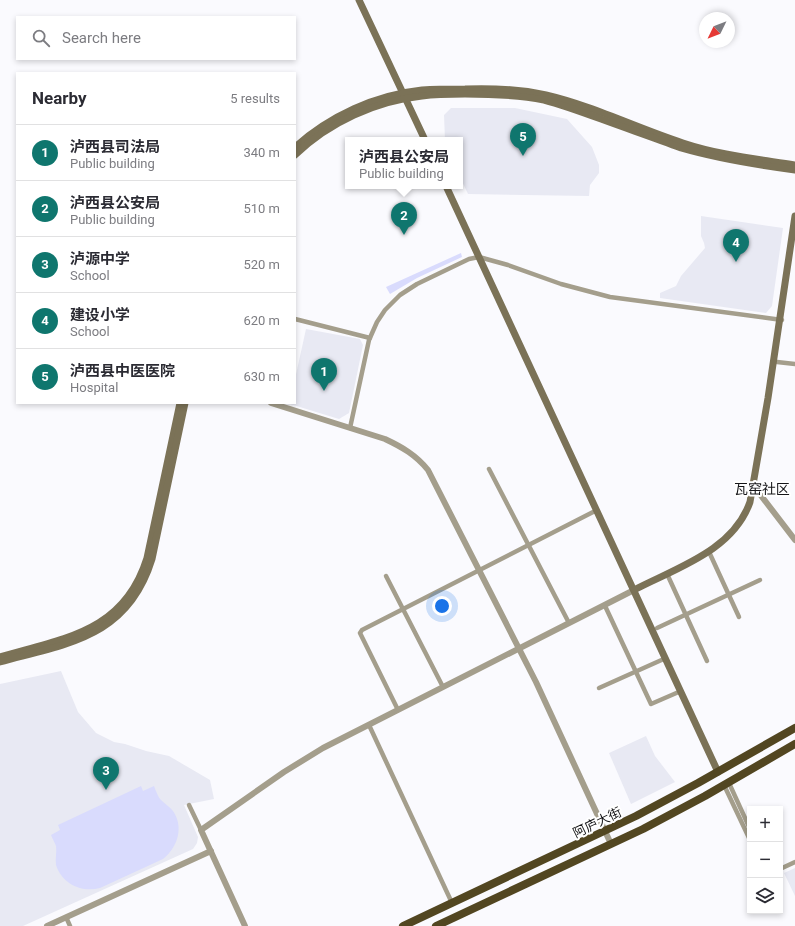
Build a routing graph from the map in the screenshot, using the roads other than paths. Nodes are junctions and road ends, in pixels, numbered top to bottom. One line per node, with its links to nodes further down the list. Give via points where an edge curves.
1 (359, 0): 3 (main road)
2 (364, 0): 3 (main road)
3 (407, 95): 4 (main road); 5 (main road); 6 (main road, via 374,101 344,114); 7 (main road, via 347,118 314,138); 8 (main road, via 433,89 475,88 546,95 694,146); 9 (main road, via 482,94 538,99 571,108 698,153 732,161)
4 (424, 137)
5 (428, 137)
6 (296, 146)
7 (296, 154)
8 (795, 165)
9 (795, 170)
10 (448, 189): 14 (main road)
11 (452, 189): 14 (main road)
12 (795, 216): 16 (main road)
13 (795, 240): 16 (main road)
14 (482, 258): 16 (street, via 561,284 610,296); 17 (street, via 469,259 405,291 385,310); 26 (main road); 34 (main road)
15 (296, 319): 17 (street)
16 (781, 320): 18 (main road); 34 (main road, via 750,502 744,516 731,534 716,548)
17 (370, 338): 23 (street)
18 (777, 362): 19 (street); 25 (main road)
19 (795, 364)
20 (180, 404): 43 (main road, via 147,558 130,595 113,613 88,630)
21 (185, 404): 46 (main road, via 152,559 135,598 117,617 94,632 77,640)
22 (273, 404): 23 (street)
23 (350, 428): 30 (street, via 397,444 424,465)
24 (489, 469): 28 (street)
25 (756, 489): 27 (street); 29 (main road, via 751,510 743,524 728,541)
26 (597, 510): 28 (street); 34 (main road)
27 (795, 540)
28 (528, 544): 30 (street); 40 (street)
29 (710, 554): 32 (main road); 35 (street)
30 (479, 569): 37 (street); 42 (street)
31 (386, 576): 37 (street)
32 (668, 576): 34 (main road); 38 (street)
33 (760, 580): 35 (street)
34 (637, 590): 36 (street); 40 (street); 41 (main road); 44 (main road)
35 (729, 594): 38 (street); 39 (street)
36 (606, 608): 42 (street); 47 (street)
37 (402, 609): 48 (street); 51 (street, via 360,632)
38 (686, 614): 41 (street); 45 (street)
39 (739, 617)
40 (569, 623): 42 (street)
41 (657, 628): 55 (main road)
42 (520, 650): 48 (street); 52 (street); 60 (street)
43 (0, 656)
44 (666, 658): 47 (street); 50 (main road)
45 (707, 661)
46 (0, 662)
47 (636, 672): 49 (street); 50 (street, via 650,704)
48 (443, 687): 51 (street)
49 (600, 688)
50 (681, 691): 55 (main road)
51 (398, 710): 52 (street)
52 (370, 726): 59 (street, via 301,766); 66 (street)
53 (795, 728): 55 (highway, 阿庐大街)
54 (795, 744): 56 (highway, 阿庐大街)
55 (721, 771): 60 (highway, 阿庐大街)
56 (727, 784): 58 (street); 61 (street); 62 (highway, 阿庐大街)
57 (189, 805): 59 (street)
58 (747, 823)
59 (202, 831): 63 (street)
60 (605, 831): 62 (street); 66 (highway, 阿庐大街)
61 (747, 833)
62 (612, 844): 72 (highway, 阿庐大街)
63 (211, 851): 67 (street); 70 (street)
64 (795, 862): 65 (street)
65 (783, 868)
66 (452, 903): 71 (highway, 阿庐大街)
67 (66, 917): 68 (street); 69 (street)
68 (47, 926)
69 (70, 926)
70 (245, 926)
71 (403, 926)
72 (436, 926)

